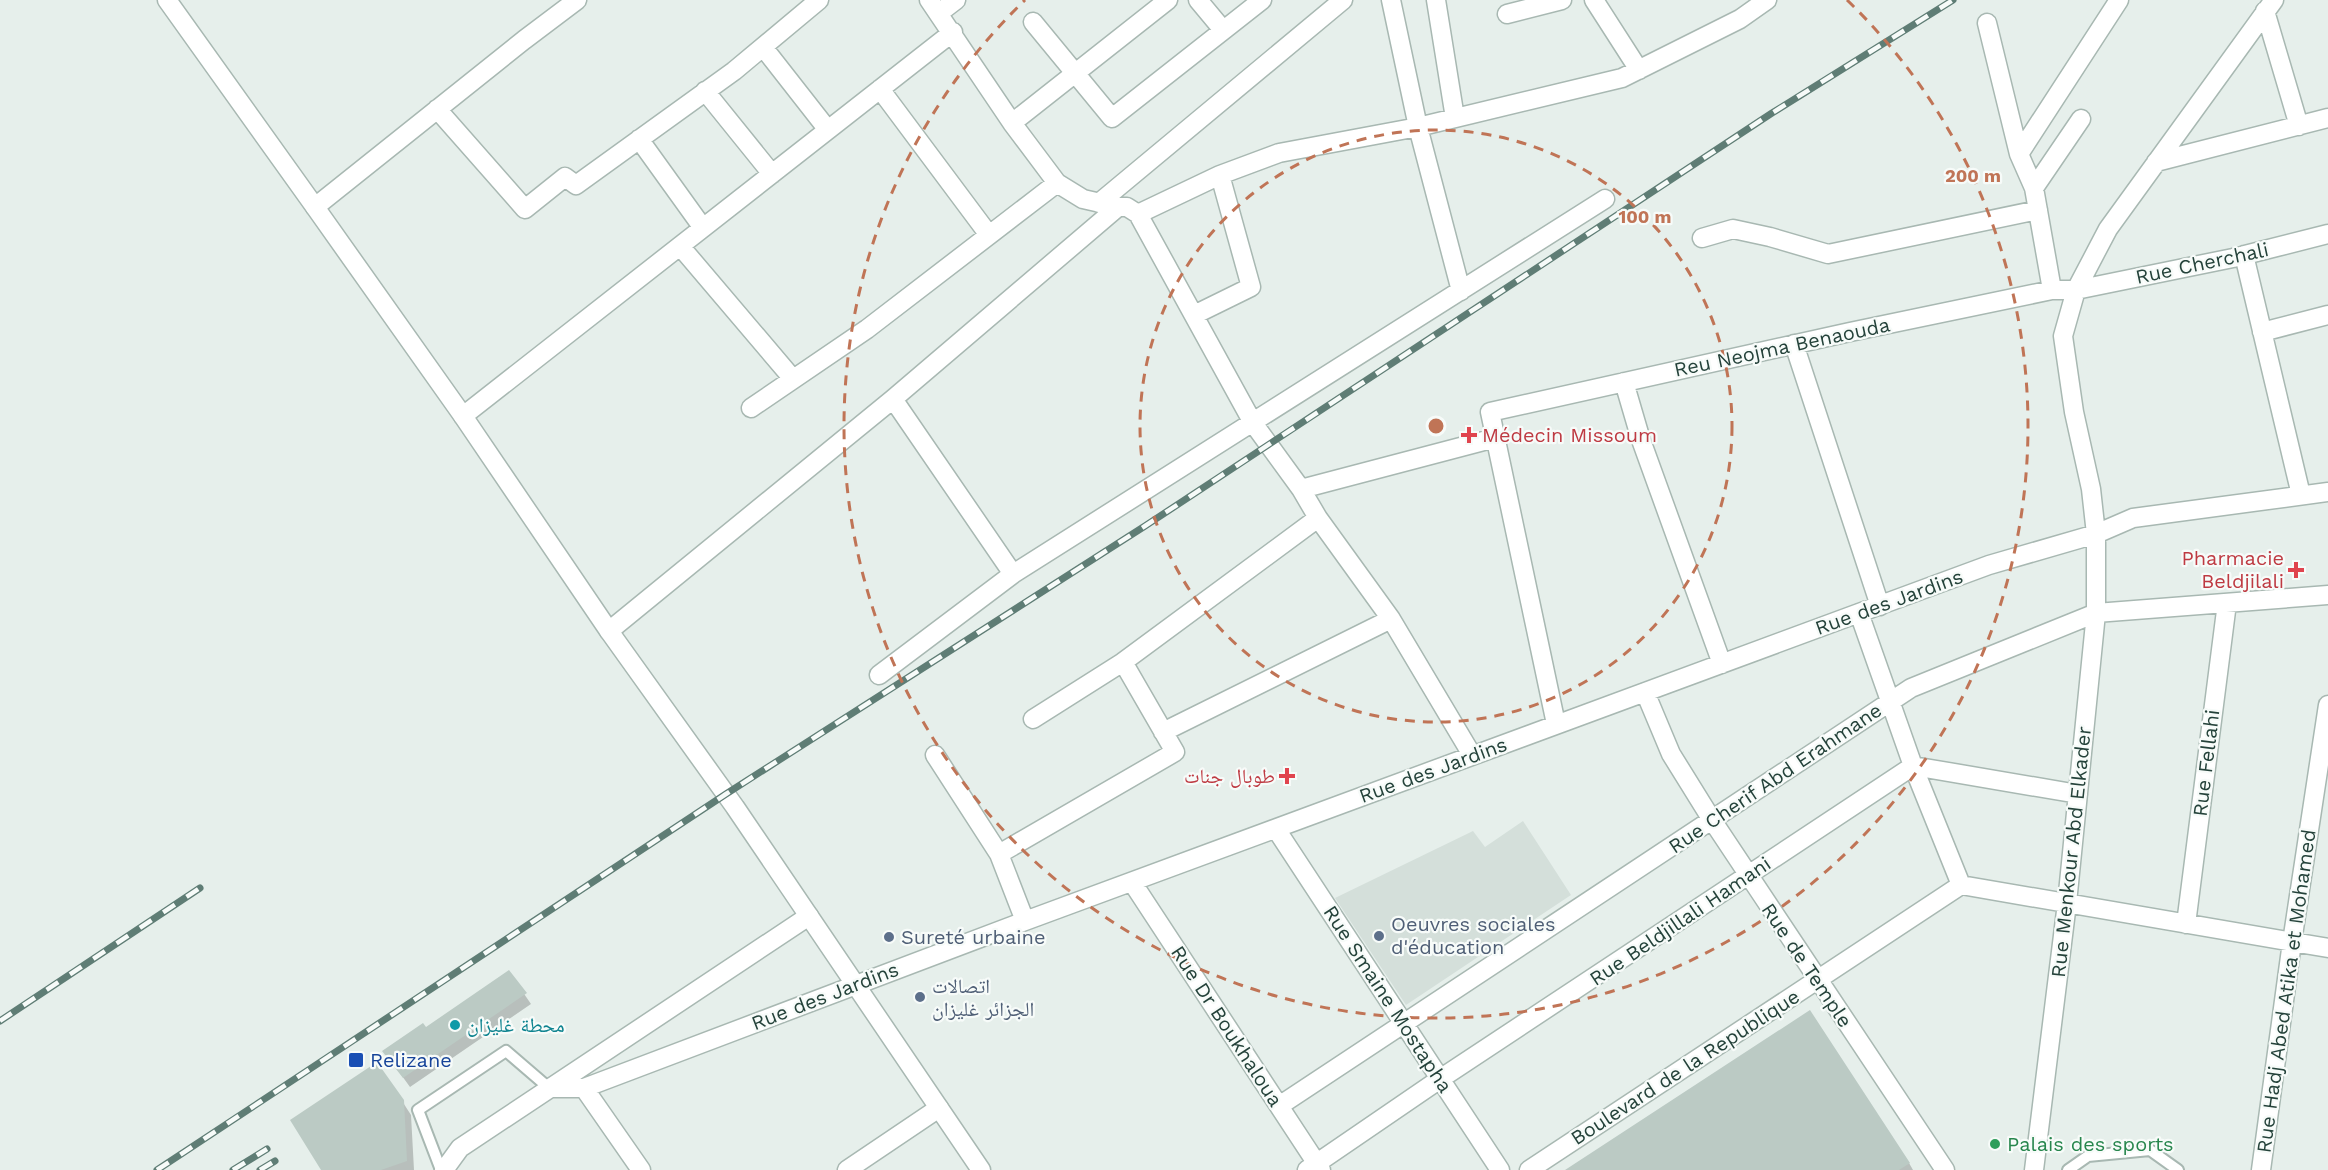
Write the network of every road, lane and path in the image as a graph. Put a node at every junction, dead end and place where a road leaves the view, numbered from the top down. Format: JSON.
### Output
{"nodes":[{"id":1,"x":166,"y":0,"type":"edge"},
{"id":2,"x":577,"y":0,"type":"edge"},
{"id":3,"x":819,"y":0,"type":"edge"},
{"id":4,"x":956,"y":0,"type":"edge"},
{"id":5,"x":1198,"y":0,"type":"edge"},
{"id":6,"x":1262,"y":0,"type":"edge"},
{"id":7,"x":1343,"y":0,"type":"edge"},
{"id":8,"x":1391,"y":0,"type":"edge"},
{"id":9,"x":1436,"y":0,"type":"edge"},
{"id":10,"x":1562,"y":0,"type":"edge"},
{"id":11,"x":1594,"y":0,"type":"edge"},
{"id":12,"x":1767,"y":0,"type":"edge"},
{"id":13,"x":2119,"y":0,"type":"edge"},
{"id":14,"x":1161,"y":2,"type":"edge"},
{"id":15,"x":2270,"y":6,"type":"edge"},
{"id":16,"x":934,"y":7,"type":"edge"},
{"id":17,"x":1507,"y":14,"type":"dead end"},
{"id":18,"x":1033,"y":21,"type":"dead end"},
{"id":19,"x":1988,"y":23,"type":"dead end"},
{"id":20,"x":1223,"y":30,"type":"junction"},
{"id":21,"x":953,"y":32,"type":"junction"},
{"id":22,"x":763,"y":47,"type":"junction"},
{"id":23,"x":1639,"y":70,"type":"junction"},
{"id":24,"x":1075,"y":74,"type":"junction"},
{"id":25,"x":880,"y":89,"type":"junction"},
{"id":26,"x":705,"y":92,"type":"junction"},
{"id":27,"x":437,"y":109,"type":"junction"},
{"id":28,"x":1455,"y":118,"type":"junction"},
{"id":29,"x":2328,"y":118,"type":"edge"},
{"id":30,"x":2082,"y":119,"type":"dead end"},
{"id":31,"x":1012,"y":123,"type":"junction"},
{"id":32,"x":2299,"y":126,"type":"junction"},
{"id":33,"x":1418,"y":127,"type":"junction"},
{"id":34,"x":828,"y":130,"type":"junction"},
{"id":35,"x":639,"y":139,"type":"junction"},
{"id":36,"x":2019,"y":154,"type":"junction"},
{"id":37,"x":2156,"y":162,"type":"junction"},
{"id":38,"x":772,"y":174,"type":"junction"},
{"id":39,"x":1220,"y":175,"type":"junction"},
{"id":40,"x":1057,"y":183,"type":"junction"},
{"id":41,"x":2034,"y":188,"type":"junction"},
{"id":42,"x":1605,"y":198,"type":"dead end"},
{"id":43,"x":1099,"y":203,"type":"junction"},
{"id":44,"x":315,"y":207,"type":"junction"},
{"id":45,"x":1118,"y":207,"type":"junction"},
{"id":46,"x":2038,"y":210,"type":"junction"},
{"id":47,"x":1138,"y":214,"type":"junction"},
{"id":48,"x":703,"y":228,"type":"junction"},
{"id":49,"x":2328,"y":234,"type":"edge"},
{"id":50,"x":988,"y":235,"type":"junction"},
{"id":51,"x":1702,"y":238,"type":"dead end"},
{"id":52,"x":680,"y":246,"type":"junction"},
{"id":53,"x":2244,"y":255,"type":"junction"},
{"id":54,"x":2052,"y":290,"type":"junction"},
{"id":55,"x":2076,"y":290,"type":"junction"},
{"id":56,"x":1461,"y":291,"type":"junction"},
{"id":57,"x":1194,"y":315,"type":"junction"},
{"id":58,"x":2328,"y":315,"type":"edge"},
{"id":59,"x":2262,"y":332,"type":"junction"},
{"id":60,"x":1794,"y":344,"type":"junction"},
{"id":61,"x":794,"y":379,"type":"junction"},
{"id":62,"x":1624,"y":382,"type":"junction"},
{"id":63,"x":892,"y":399,"type":"junction"},
{"id":64,"x":751,"y":408,"type":"dead end"},
{"id":65,"x":463,"y":416,"type":"junction"},
{"id":66,"x":1253,"y":423,"type":"junction"},
{"id":67,"x":1495,"y":438,"type":"junction"},
{"id":68,"x":1301,"y":489,"type":"junction"},
{"id":69,"x":2328,"y":492,"type":"edge"},
{"id":70,"x":2301,"y":495,"type":"junction"},
{"id":71,"x":1318,"y":518,"type":"junction"},
{"id":72,"x":2096,"y":534,"type":"junction"},
{"id":73,"x":1013,"y":574,"type":"junction"},
{"id":74,"x":2328,"y":596,"type":"edge"},
{"id":75,"x":2227,"y":603,"type":"junction"},
{"id":76,"x":1880,"y":606,"type":"junction"},
{"id":77,"x":1859,"y":613,"type":"junction"},
{"id":78,"x":2096,"y":613,"type":"junction"},
{"id":79,"x":1391,"y":620,"type":"junction"},
{"id":80,"x":609,"y":631,"type":"junction"},
{"id":81,"x":1123,"y":662,"type":"junction"},
{"id":82,"x":1722,"y":664,"type":"junction"},
{"id":83,"x":879,"y":675,"type":"dead end"},
{"id":84,"x":1645,"y":692,"type":"junction"},
{"id":85,"x":1891,"y":701,"type":"junction"},
{"id":86,"x":2328,"y":705,"type":"edge"},
{"id":87,"x":1033,"y":719,"type":"dead end"},
{"id":88,"x":1556,"y":724,"type":"junction"},
{"id":89,"x":1163,"y":732,"type":"junction"},
{"id":90,"x":935,"y":754,"type":"dead end"},
{"id":91,"x":1472,"y":755,"type":"junction"},
{"id":92,"x":1913,"y":766,"type":"junction"},
{"id":93,"x":2078,"y":794,"type":"junction"},
{"id":94,"x":1712,"y":820,"type":"junction"},
{"id":95,"x":1275,"y":829,"type":"junction"},
{"id":96,"x":999,"y":854,"type":"junction"},
{"id":97,"x":1748,"y":876,"type":"junction"},
{"id":98,"x":1132,"y":882,"type":"junction"},
{"id":99,"x":1961,"y":885,"type":"junction"},
{"id":100,"x":2067,"y":903,"type":"junction"},
{"id":101,"x":809,"y":916,"type":"junction"},
{"id":102,"x":1025,"y":921,"type":"junction"},
{"id":103,"x":2186,"y":924,"type":"junction"},
{"id":104,"x":2292,"y":942,"type":"junction"},
{"id":105,"x":2328,"y":948,"type":"edge"},
{"id":106,"x":1817,"y":981,"type":"junction"},
{"id":107,"x":855,"y":985,"type":"junction"},
{"id":108,"x":1404,"y":1024,"type":"junction"},
{"id":109,"x":1440,"y":1079,"type":"junction"},
{"id":110,"x":549,"y":1088,"type":"junction"},
{"id":111,"x":584,"y":1088,"type":"junction"},
{"id":112,"x":1279,"y":1106,"type":"junction"},
{"id":113,"x":939,"y":1108,"type":"junction"},
{"id":114,"x":1315,"y":1168,"type":"edge"},
{"id":115,"x":442,"y":1170,"type":"edge"},
{"id":116,"x":641,"y":1170,"type":"edge"},
{"id":117,"x":847,"y":1170,"type":"edge"},
{"id":118,"x":981,"y":1170,"type":"edge"},
{"id":119,"x":1500,"y":1170,"type":"edge"},
{"id":120,"x":1529,"y":1170,"type":"edge"},
{"id":121,"x":1945,"y":1170,"type":"edge"},
{"id":122,"x":2034,"y":1170,"type":"edge"},
{"id":123,"x":2068,"y":1170,"type":"edge"},
{"id":124,"x":2178,"y":1170,"type":"edge"},
{"id":125,"x":2261,"y":1170,"type":"edge"}],
"edges":[{"from":1,"to":44,"type":"street"},
{"from":2,"to":27,"type":"street"},
{"from":3,"to":22,"type":"street"},
{"from":4,"to":16,"type":"street"},
{"from":5,"to":20,"type":"street"},
{"from":6,"to":20,"type":"street"},
{"from":7,"to":43,"type":"street"},
{"from":8,"to":33,"type":"street"},
{"from":9,"to":28,"type":"street"},
{"from":10,"to":17,"type":"street"},
{"from":11,"to":23,"type":"street"},
{"from":12,"to":23,"type":"street"},
{"from":13,"to":36,"type":"street"},
{"from":14,"to":24,"type":"street"},
{"from":15,"to":32,"type":"street"},
{"from":15,"to":37,"type":"street","name":"Rue Menkour Abd Elkader"},
{"from":16,"to":21,"type":"street"},
{"from":18,"to":24,"type":"street"},
{"from":19,"to":36,"type":"street"},
{"from":20,"to":24,"type":"street"},
{"from":21,"to":25,"type":"street"},
{"from":21,"to":31,"type":"street"},
{"from":22,"to":26,"type":"street"},
{"from":22,"to":34,"type":"street"},
{"from":23,"to":28,"type":"street"},
{"from":24,"to":31,"type":"street"},
{"from":25,"to":34,"type":"street"},
{"from":25,"to":50,"type":"street"},
{"from":26,"to":35,"type":"street"},
{"from":26,"to":38,"type":"street"},
{"from":27,"to":35,"type":"street"},
{"from":27,"to":44,"type":"street"},
{"from":28,"to":33,"type":"street"},
{"from":29,"to":32,"type":"street"},
{"from":30,"to":41,"type":"street"},
{"from":31,"to":40,"type":"street"},
{"from":32,"to":37,"type":"street"},
{"from":33,"to":39,"type":"street"},
{"from":33,"to":56,"type":"street"},
{"from":34,"to":38,"type":"street"},
{"from":35,"to":48,"type":"street"},
{"from":36,"to":41,"type":"street"},
{"from":37,"to":55,"type":"street","name":"Rue Menkour Abd Elkader"},
{"from":38,"to":48,"type":"street"},
{"from":39,"to":47,"type":"street"},
{"from":39,"to":57,"type":"street"},
{"from":40,"to":43,"type":"street"},
{"from":40,"to":50,"type":"street"},
{"from":41,"to":46,"type":"street"},
{"from":42,"to":56,"type":"street"},
{"from":43,"to":45,"type":"street"},
{"from":44,"to":65,"type":"street"},
{"from":45,"to":47,"type":"street"},
{"from":45,"to":63,"type":"street"},
{"from":46,"to":51,"type":"street"},
{"from":46,"to":54,"type":"street"},
{"from":47,"to":57,"type":"street"},
{"from":48,"to":52,"type":"street"},
{"from":49,"to":53,"type":"street","name":"Rue Cherchali"},
{"from":50,"to":61,"type":"street"},
{"from":52,"to":61,"type":"street"},
{"from":52,"to":65,"type":"street"},
{"from":53,"to":55,"type":"street","name":"Rue Cherchali"},
{"from":53,"to":59,"type":"street"},
{"from":54,"to":55,"type":"street","name":"Reu Neojma Benaouda"},
{"from":54,"to":60,"type":"street","name":"Reu Neojma Benaouda"},
{"from":55,"to":72,"type":"street","name":"Rue Menkour Abd Elkader"},
{"from":56,"to":66,"type":"street"},
{"from":57,"to":66,"type":"street"},
{"from":58,"to":59,"type":"street"},
{"from":59,"to":70,"type":"street"},
{"from":60,"to":62,"type":"street","name":"Reu Neojma Benaouda"},
{"from":60,"to":76,"type":"street"},
{"from":61,"to":64,"type":"street"},
{"from":62,"to":67,"type":"street","name":"Reu Neojma Benaouda"},
{"from":62,"to":82,"type":"street"},
{"from":63,"to":73,"type":"street"},
{"from":63,"to":80,"type":"street"},
{"from":65,"to":80,"type":"street"},
{"from":66,"to":68,"type":"street"},
{"from":66,"to":73,"type":"street"},
{"from":67,"to":68,"type":"street"},
{"from":67,"to":88,"type":"street"},
{"from":68,"to":71,"type":"street"},
{"from":69,"to":70,"type":"street","name":"Rue des Jardins"},
{"from":70,"to":72,"type":"street","name":"Rue des Jardins"},
{"from":71,"to":79,"type":"street"},
{"from":71,"to":81,"type":"street"},
{"from":72,"to":76,"type":"street","name":"Rue des Jardins"},
{"from":72,"to":78,"type":"street","name":"Rue Menkour Abd Elkader"},
{"from":73,"to":83,"type":"street"},
{"from":74,"to":75,"type":"street","name":"Rue Cherif Abd Erahmane"},
{"from":75,"to":78,"type":"street","name":"Rue Cherif Abd Erahmane"},
{"from":75,"to":103,"type":"street","name":"Rue Fellahi"},
{"from":76,"to":77,"type":"street","name":"Rue des Jardins"},
{"from":77,"to":82,"type":"street","name":"Rue des Jardins"},
{"from":77,"to":85,"type":"street"},
{"from":78,"to":85,"type":"street","name":"Rue Cherif Abd Erahmane"},
{"from":78,"to":93,"type":"street","name":"Rue Menkour Abd Elkader"},
{"from":79,"to":89,"type":"street"},
{"from":79,"to":91,"type":"street"},
{"from":80,"to":101,"type":"street"},
{"from":81,"to":87,"type":"street"},
{"from":81,"to":89,"type":"street"},
{"from":82,"to":84,"type":"street","name":"Rue des Jardins"},
{"from":84,"to":88,"type":"street","name":"Rue des Jardins"},
{"from":84,"to":94,"type":"street","name":"Rue de Temple"},
{"from":85,"to":92,"type":"street"},
{"from":85,"to":94,"type":"street","name":"Rue Cherif Abd Erahmane"},
{"from":86,"to":104,"type":"street","name":"Rue Hadj Abed Atika et Mohamed"},
{"from":88,"to":91,"type":"street","name":"Rue des Jardins"},
{"from":89,"to":96,"type":"street"},
{"from":90,"to":96,"type":"street"},
{"from":91,"to":95,"type":"street","name":"Rue des Jardins"},
{"from":92,"to":93,"type":"street"},
{"from":92,"to":97,"type":"street","name":"Rue Beldjillali Hamani"},
{"from":92,"to":99,"type":"street"},
{"from":93,"to":100,"type":"street","name":"Rue Menkour Abd Elkader"},
{"from":94,"to":97,"type":"street","name":"Rue de Temple"},
{"from":94,"to":108,"type":"street","name":"Rue Cherif Abd Erahmane"},
{"from":95,"to":98,"type":"street","name":"Rue des Jardins"},
{"from":95,"to":108,"type":"street","name":"Rue Smaine Mostapha"},
{"from":96,"to":102,"type":"street"},
{"from":97,"to":106,"type":"street","name":"Rue de Temple"},
{"from":97,"to":109,"type":"street","name":"Rue Beldjillali Hamani"},
{"from":98,"to":102,"type":"street","name":"Rue des Jardins"},
{"from":98,"to":112,"type":"street","name":"Rue Dr Boukhaloua"},
{"from":99,"to":100,"type":"street"},
{"from":99,"to":106,"type":"street","name":"Boulevard de la Republique"},
{"from":100,"to":103,"type":"street"},
{"from":100,"to":122,"type":"street","name":"Rue Menkour Abd Elkader"},
{"from":101,"to":107,"type":"street"},
{"from":101,"to":110,"type":"street"},
{"from":102,"to":107,"type":"street","name":"Rue des Jardins"},
{"from":103,"to":104,"type":"street"},
{"from":104,"to":105,"type":"street"},
{"from":104,"to":125,"type":"street","name":"Rue Hadj Abed Atika et Mohamed"},
{"from":106,"to":120,"type":"street","name":"Boulevard de la Republique"},
{"from":106,"to":121,"type":"street","name":"Rue de Temple"},
{"from":107,"to":111,"type":"street","name":"Rue des Jardins"},
{"from":107,"to":113,"type":"street"},
{"from":108,"to":109,"type":"street","name":"Rue Smaine Mostapha"},
{"from":108,"to":112,"type":"street","name":"Rue Cherif Abd Erahmane"},
{"from":109,"to":114,"type":"street","name":"Rue Beldjillali Hamani"},
{"from":109,"to":119,"type":"street","name":"Rue Smaine Mostapha"},
{"from":110,"to":111,"type":"street","name":"Rue des Jardins"},
{"from":110,"to":115,"type":"street"},
{"from":110,"to":115,"type":"lane"},
{"from":111,"to":116,"type":"street"},
{"from":112,"to":114,"type":"street","name":"Rue Dr Boukhaloua"},
{"from":113,"to":117,"type":"street"},
{"from":113,"to":118,"type":"street"},
{"from":123,"to":124,"type":"lane"}]}
